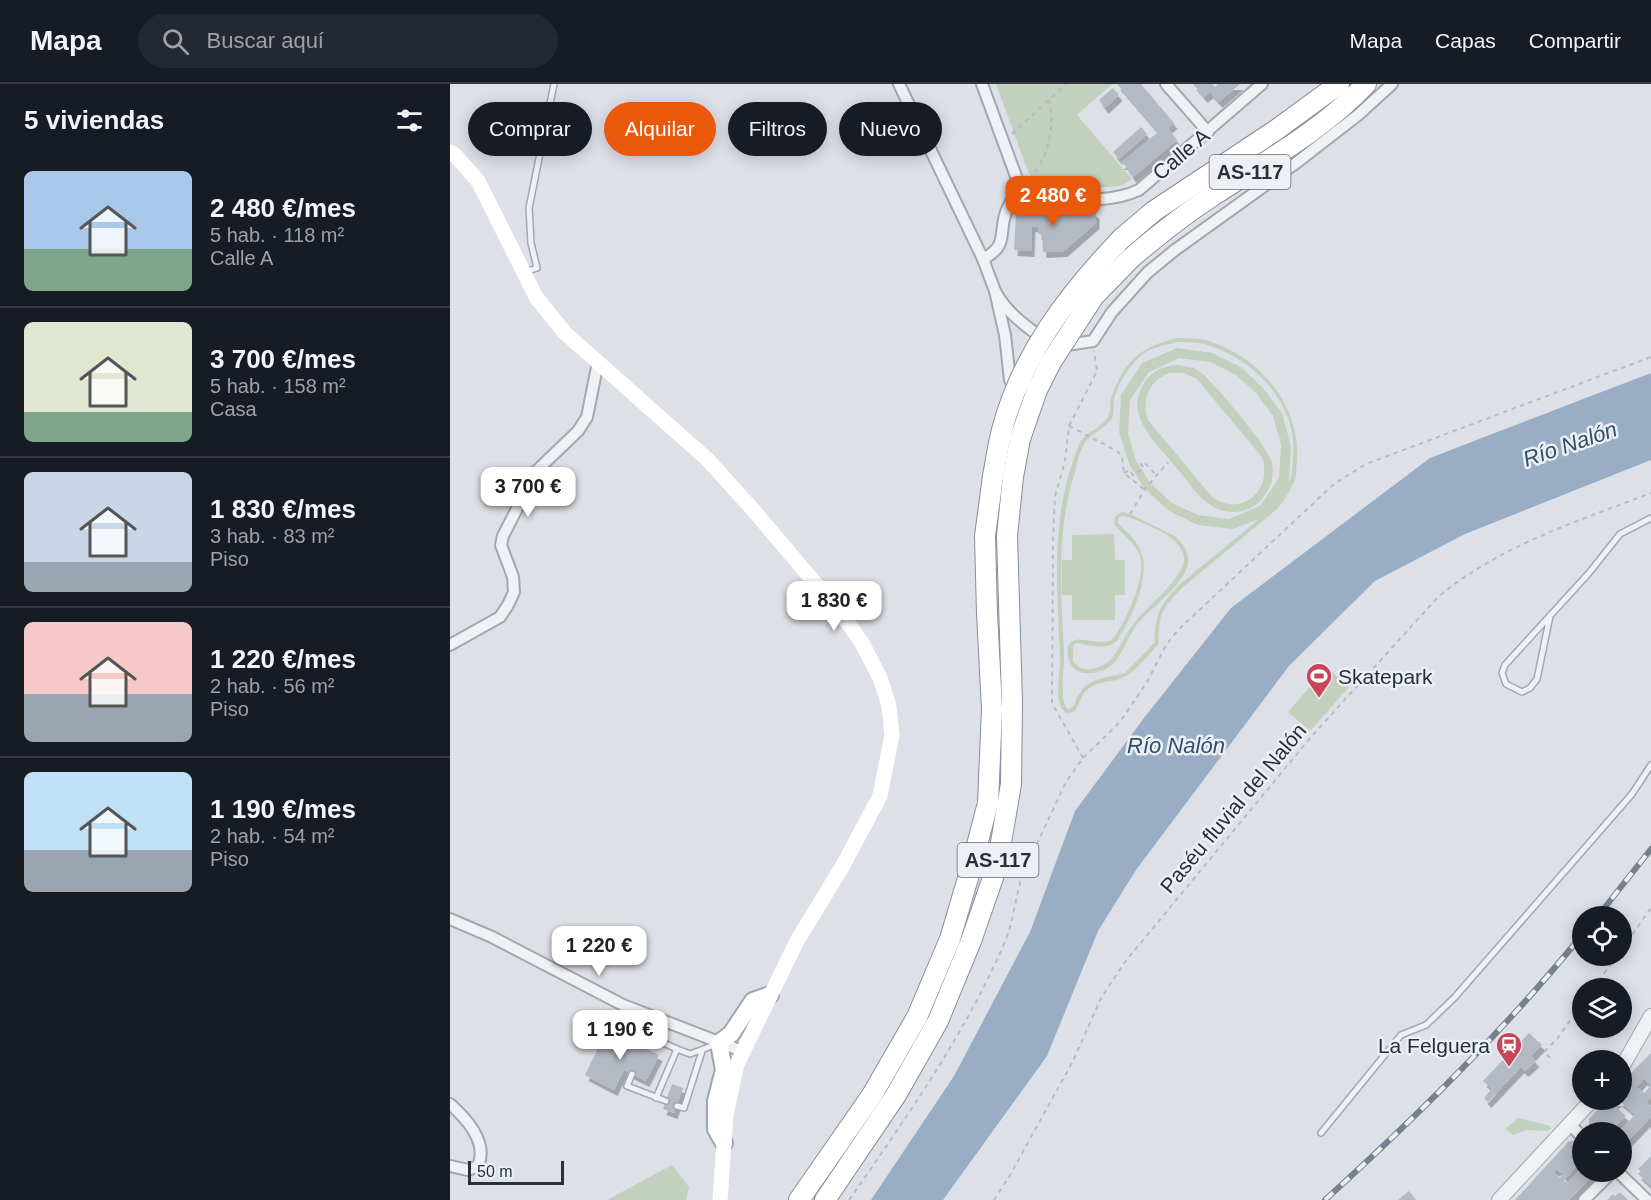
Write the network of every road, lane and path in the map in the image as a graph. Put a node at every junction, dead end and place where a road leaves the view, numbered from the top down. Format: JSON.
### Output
{"nodes":[{"id":1,"x":554,"y":84,"type":"edge"},
{"id":2,"x":899,"y":84,"type":"edge"},
{"id":3,"x":982,"y":84,"type":"edge"},
{"id":4,"x":1066,"y":84,"type":"edge"},
{"id":5,"x":1166,"y":84,"type":"edge"},
{"id":6,"x":1262,"y":84,"type":"edge"},
{"id":7,"x":1339,"y":84,"type":"edge"},
{"id":8,"x":1366,"y":84,"type":"edge"},
{"id":9,"x":1392,"y":84,"type":"edge"},
{"id":10,"x":1049,"y":100,"type":"junction"},
{"id":11,"x":1208,"y":132,"type":"junction"},
{"id":12,"x":1001,"y":139,"type":"junction"},
{"id":13,"x":450,"y":152,"type":"edge"},
{"id":14,"x":1021,"y":187,"type":"junction"},
{"id":15,"x":983,"y":259,"type":"junction"},
{"id":16,"x":524,"y":272,"type":"junction"},
{"id":17,"x":995,"y":291,"type":"junction"},
{"id":18,"x":1093,"y":341,"type":"junction"},
{"id":19,"x":1651,"y":357,"type":"edge"},
{"id":20,"x":598,"y":362,"type":"junction"},
{"id":21,"x":1010,"y":380,"type":"dead end"},
{"id":22,"x":1069,"y":426,"type":"junction"},
{"id":23,"x":1168,"y":462,"type":"dead end"},
{"id":24,"x":1124,"y":473,"type":"junction"},
{"id":25,"x":1157,"y":476,"type":"junction"},
{"id":26,"x":1145,"y":490,"type":"junction"},
{"id":27,"x":1651,"y":493,"type":"edge"},
{"id":28,"x":1130,"y":514,"type":"dead end"},
{"id":29,"x":1651,"y":518,"type":"edge"},
{"id":30,"x":1550,"y":616,"type":"junction"},
{"id":31,"x":450,"y":645,"type":"edge"},
{"id":32,"x":1083,"y":758,"type":"junction"},
{"id":33,"x":1651,"y":765,"type":"edge"},
{"id":34,"x":1651,"y":908,"type":"edge"},
{"id":35,"x":450,"y":919,"type":"edge"},
{"id":36,"x":1632,"y":934,"type":"edge"},
{"id":37,"x":770,"y":995,"type":"junction"},
{"id":38,"x":1651,"y":1016,"type":"edge"},
{"id":39,"x":1572,"y":1018,"type":"edge"},
{"id":40,"x":719,"y":1043,"type":"junction"},
{"id":41,"x":643,"y":1047,"type":"dead end"},
{"id":42,"x":677,"y":1049,"type":"junction"},
{"id":43,"x":1632,"y":1050,"type":"edge"},
{"id":44,"x":702,"y":1051,"type":"junction"},
{"id":45,"x":742,"y":1052,"type":"junction"},
{"id":46,"x":1550,"y":1058,"type":"dead end"},
{"id":47,"x":632,"y":1074,"type":"dead end"},
{"id":48,"x":656,"y":1098,"type":"junction"},
{"id":49,"x":666,"y":1101,"type":"dead end"},
{"id":50,"x":450,"y":1104,"type":"edge"},
{"id":51,"x":677,"y":1106,"type":"dead end"},
{"id":52,"x":1583,"y":1110,"type":"edge"},
{"id":53,"x":1570,"y":1124,"type":"joint"},
{"id":54,"x":1321,"y":1132,"type":"dead end"},
{"id":55,"x":724,"y":1143,"type":"junction"},
{"id":56,"x":450,"y":1166,"type":"edge"},
{"id":57,"x":1602,"y":1182,"type":"edge"},
{"id":58,"x":1628,"y":1182,"type":"edge"},
{"id":59,"x":720,"y":1200,"type":"edge"},
{"id":60,"x":799,"y":1200,"type":"edge"},
{"id":61,"x":825,"y":1200,"type":"edge"},
{"id":62,"x":849,"y":1200,"type":"edge"},
{"id":63,"x":994,"y":1200,"type":"edge"},
{"id":64,"x":1499,"y":1200,"type":"edge"},
{"id":65,"x":1584,"y":1200,"type":"edge"},
{"id":66,"x":1647,"y":1200,"type":"edge"}],
"edges":[{"from":1,"to":16,"type":"lane"},
{"from":2,"to":15,"type":"street"},
{"from":3,"to":12,"type":"street"},
{"from":4,"to":10,"type":"path"},
{"from":5,"to":11,"type":"street"},
{"from":6,"to":11,"type":"street","name":"Calle A"},
{"from":7,"to":60,"type":"highway","number":"AS-117","bridge":true},
{"from":8,"to":61,"type":"highway","number":"AS-117","bridge":true},
{"from":9,"to":18,"type":"street"},
{"from":10,"to":12,"type":"path"},
{"from":10,"to":14,"type":"path"},
{"from":11,"to":14,"type":"street","name":"Calle A"},
{"from":12,"to":14,"type":"street"},
{"from":13,"to":16,"type":"main road"},
{"from":14,"to":15,"type":"street"},
{"from":15,"to":17,"type":"street"},
{"from":16,"to":20,"type":"main road"},
{"from":17,"to":18,"type":"street"},
{"from":17,"to":21,"type":"street"},
{"from":18,"to":22,"type":"path"},
{"from":19,"to":32,"type":"path"},
{"from":20,"to":31,"type":"street"},
{"from":20,"to":37,"type":"main road"},
{"from":22,"to":24,"type":"path"},
{"from":22,"to":32,"type":"path"},
{"from":23,"to":25,"type":"path"},
{"from":24,"to":25,"type":"path"},
{"from":24,"to":26,"type":"path"},
{"from":25,"to":26,"type":"path"},
{"from":26,"to":28,"type":"path"},
{"from":27,"to":63,"type":"path","name":"Paséu fluvial del Nalón"},
{"from":29,"to":30,"type":"lane"},
{"from":30,"to":30,"type":"lane"},
{"from":32,"to":62,"type":"path"},
{"from":33,"to":54,"type":"lane"},
{"from":34,"to":36,"type":"path"},
{"from":35,"to":40,"type":"street"},
{"from":37,"to":40,"type":"main road"},
{"from":37,"to":45,"type":"main road"},
{"from":38,"to":43,"type":"street"},
{"from":39,"to":46,"type":"path"},
{"from":40,"to":44,"type":"lane"},
{"from":40,"to":45,"type":"street"},
{"from":40,"to":55,"type":"main road"},
{"from":41,"to":42,"type":"lane"},
{"from":42,"to":44,"type":"lane"},
{"from":42,"to":48,"type":"lane"},
{"from":44,"to":51,"type":"lane"},
{"from":45,"to":55,"type":"main road"},
{"from":47,"to":48,"type":"lane"},
{"from":48,"to":49,"type":"lane"},
{"from":50,"to":56,"type":"street"},
{"from":52,"to":53,"type":"street"},
{"from":53,"to":64,"type":"street"},
{"from":55,"to":59,"type":"main road"},
{"from":57,"to":65,"type":"street"},
{"from":58,"to":66,"type":"street"}]}
